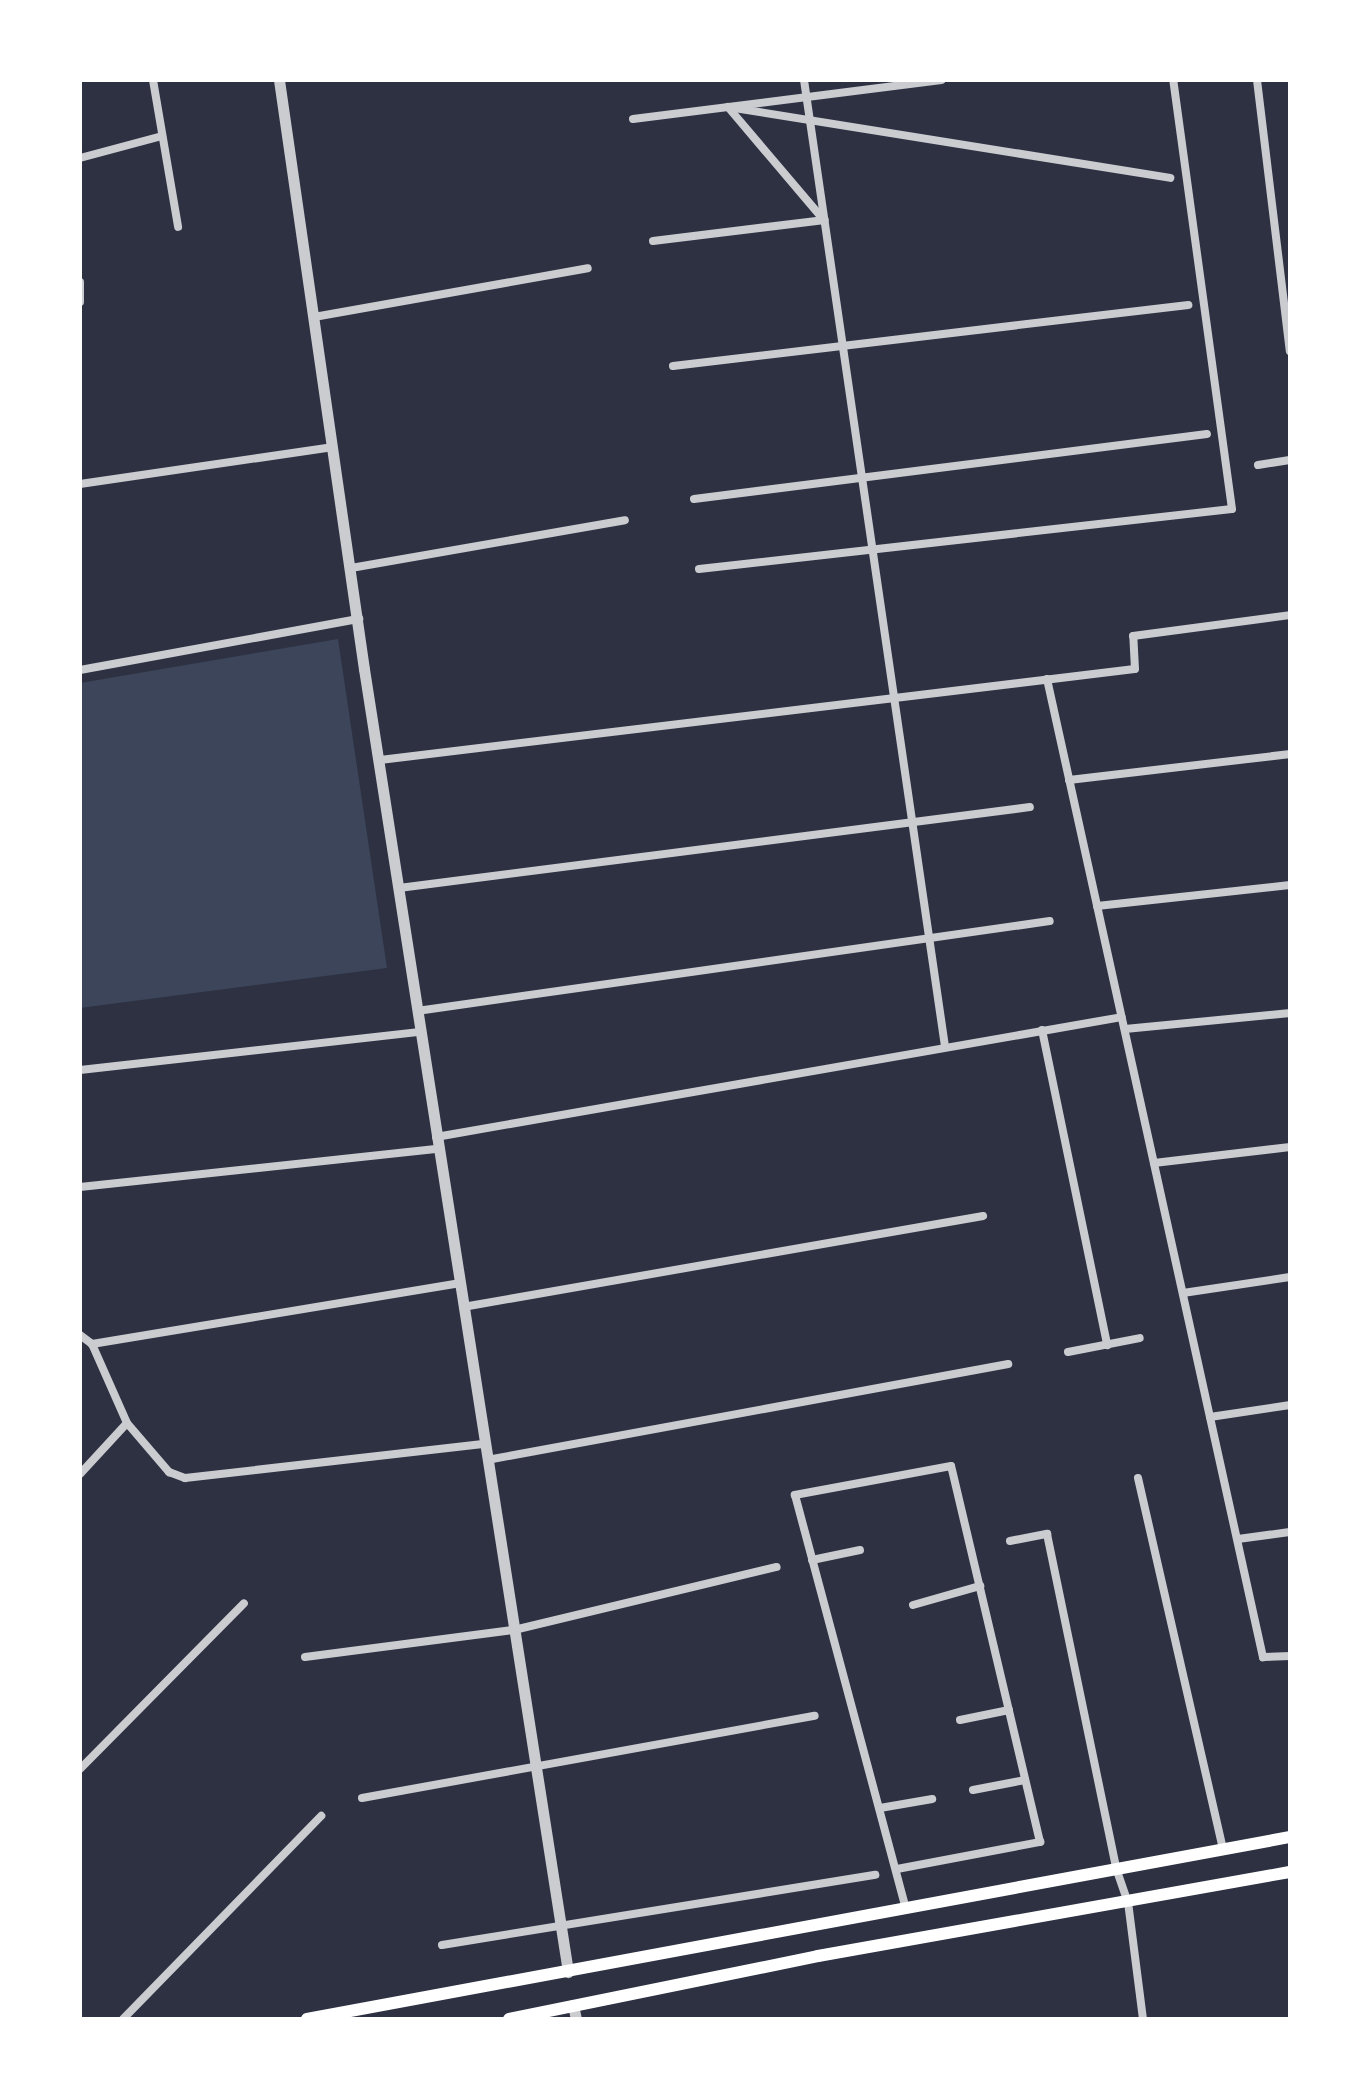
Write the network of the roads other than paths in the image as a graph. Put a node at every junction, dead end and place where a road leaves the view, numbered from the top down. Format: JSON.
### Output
{"nodes":[{"id":1,"x":153,"y":80,"type":"edge"},
{"id":2,"x":279,"y":80,"type":"edge"},
{"id":3,"x":804,"y":80,"type":"edge"},
{"id":4,"x":942,"y":80,"type":"edge"},
{"id":5,"x":1173,"y":80,"type":"edge"},
{"id":6,"x":1257,"y":80,"type":"edge"},
{"id":7,"x":807,"y":97,"type":"junction"},
{"id":8,"x":728,"y":107,"type":"junction"},
{"id":9,"x":633,"y":119,"type":"dead end"},
{"id":10,"x":162,"y":136,"type":"junction"},
{"id":11,"x":80,"y":158,"type":"edge"},
{"id":12,"x":1170,"y":178,"type":"dead end"},
{"id":13,"x":825,"y":220,"type":"junction"},
{"id":14,"x":178,"y":227,"type":"dead end"},
{"id":15,"x":653,"y":241,"type":"dead end"},
{"id":16,"x":588,"y":268,"type":"dead end"},
{"id":17,"x":80,"y":282,"type":"edge"},
{"id":18,"x":80,"y":302,"type":"edge"},
{"id":19,"x":1188,"y":305,"type":"dead end"},
{"id":20,"x":314,"y":317,"type":"junction"},
{"id":21,"x":843,"y":346,"type":"junction"},
{"id":22,"x":1290,"y":351,"type":"edge"},
{"id":23,"x":673,"y":366,"type":"dead end"},
{"id":24,"x":1207,"y":434,"type":"dead end"},
{"id":25,"x":333,"y":447,"type":"junction"},
{"id":26,"x":1290,"y":460,"type":"edge"},
{"id":27,"x":1258,"y":465,"type":"dead end"},
{"id":28,"x":862,"y":478,"type":"junction"},
{"id":29,"x":80,"y":484,"type":"edge"},
{"id":30,"x":694,"y":499,"type":"dead end"},
{"id":31,"x":625,"y":520,"type":"dead end"},
{"id":32,"x":872,"y":547,"type":"junction"},
{"id":33,"x":351,"y":568,"type":"junction"},
{"id":34,"x":699,"y":569,"type":"dead end"},
{"id":35,"x":1290,"y":615,"type":"edge"},
{"id":36,"x":359,"y":619,"type":"junction"},
{"id":37,"x":80,"y":670,"type":"edge"},
{"id":38,"x":1047,"y":679,"type":"junction"},
{"id":39,"x":894,"y":697,"type":"junction"},
{"id":40,"x":1290,"y":754,"type":"edge"},
{"id":41,"x":380,"y":760,"type":"junction"},
{"id":42,"x":1069,"y":780,"type":"junction"},
{"id":43,"x":1030,"y":807,"type":"dead end"},
{"id":44,"x":912,"y":821,"type":"junction"},
{"id":45,"x":1290,"y":885,"type":"edge"},
{"id":46,"x":399,"y":888,"type":"junction"},
{"id":47,"x":1097,"y":906,"type":"junction"},
{"id":48,"x":1050,"y":921,"type":"dead end"},
{"id":49,"x":929,"y":937,"type":"junction"},
{"id":50,"x":417,"y":1011,"type":"junction"},
{"id":51,"x":1290,"y":1013,"type":"edge"},
{"id":52,"x":1122,"y":1017,"type":"junction"},
{"id":53,"x":1125,"y":1029,"type":"junction"},
{"id":54,"x":1042,"y":1030,"type":"junction"},
{"id":55,"x":420,"y":1032,"type":"junction"},
{"id":56,"x":945,"y":1047,"type":"junction"},
{"id":57,"x":80,"y":1070,"type":"edge"},
{"id":58,"x":437,"y":1143,"type":"junction"},
{"id":59,"x":1290,"y":1147,"type":"edge"},
{"id":60,"x":1154,"y":1163,"type":"junction"},
{"id":61,"x":80,"y":1187,"type":"edge"},
{"id":62,"x":983,"y":1216,"type":"dead end"},
{"id":63,"x":1290,"y":1277,"type":"edge"},
{"id":64,"x":459,"y":1283,"type":"junction"},
{"id":65,"x":1183,"y":1293,"type":"junction"},
{"id":66,"x":463,"y":1307,"type":"junction"},
{"id":67,"x":80,"y":1335,"type":"edge"},
{"id":68,"x":1140,"y":1338,"type":"dead end"},
{"id":69,"x":92,"y":1344,"type":"junction"},
{"id":70,"x":1107,"y":1345,"type":"junction"},
{"id":71,"x":1068,"y":1352,"type":"dead end"},
{"id":72,"x":1008,"y":1364,"type":"dead end"},
{"id":73,"x":1290,"y":1405,"type":"edge"},
{"id":74,"x":1210,"y":1417,"type":"junction"},
{"id":75,"x":127,"y":1423,"type":"junction"},
{"id":76,"x":485,"y":1444,"type":"junction"},
{"id":77,"x":487,"y":1460,"type":"junction"},
{"id":78,"x":80,"y":1474,"type":"edge"},
{"id":79,"x":1138,"y":1478,"type":"dead end"},
{"id":80,"x":1290,"y":1532,"type":"edge"},
{"id":81,"x":1238,"y":1539,"type":"junction"},
{"id":82,"x":1010,"y":1541,"type":"dead end"},
{"id":83,"x":860,"y":1550,"type":"dead end"},
{"id":84,"x":812,"y":1560,"type":"junction"},
{"id":85,"x":777,"y":1567,"type":"dead end"},
{"id":86,"x":980,"y":1586,"type":"junction"},
{"id":87,"x":244,"y":1603,"type":"dead end"},
{"id":88,"x":913,"y":1605,"type":"dead end"},
{"id":89,"x":514,"y":1630,"type":"junction"},
{"id":90,"x":1290,"y":1656,"type":"edge"},
{"id":91,"x":305,"y":1657,"type":"dead end"},
{"id":92,"x":1009,"y":1710,"type":"junction"},
{"id":93,"x":815,"y":1716,"type":"dead end"},
{"id":94,"x":960,"y":1720,"type":"dead end"},
{"id":95,"x":80,"y":1769,"type":"edge"},
{"id":96,"x":536,"y":1770,"type":"junction"},
{"id":97,"x":1025,"y":1780,"type":"junction"},
{"id":98,"x":973,"y":1790,"type":"dead end"},
{"id":99,"x":362,"y":1798,"type":"dead end"},
{"id":100,"x":932,"y":1799,"type":"dead end"},
{"id":101,"x":880,"y":1808,"type":"junction"},
{"id":102,"x":321,"y":1816,"type":"dead end"},
{"id":103,"x":1290,"y":1837,"type":"edge"},
{"id":104,"x":1223,"y":1850,"type":"junction"},
{"id":105,"x":1116,"y":1868,"type":"junction"},
{"id":106,"x":897,"y":1869,"type":"junction"},
{"id":107,"x":1290,"y":1872,"type":"edge"},
{"id":108,"x":875,"y":1875,"type":"dead end"},
{"id":109,"x":1128,"y":1902,"type":"junction"},
{"id":110,"x":905,"y":1905,"type":"junction"},
{"id":111,"x":561,"y":1925,"type":"junction"},
{"id":112,"x":442,"y":1945,"type":"dead end"},
{"id":113,"x":568,"y":1972,"type":"junction"},
{"id":114,"x":573,"y":2005,"type":"junction"},
{"id":115,"x":123,"y":2019,"type":"edge"},
{"id":116,"x":307,"y":2019,"type":"edge"},
{"id":117,"x":509,"y":2019,"type":"edge"},
{"id":118,"x":576,"y":2019,"type":"edge"},
{"id":119,"x":1143,"y":2019,"type":"edge"}],
"edges":[{"from":1,"to":10,"type":"street"},
{"from":2,"to":20,"type":"street"},
{"from":3,"to":7,"type":"street"},
{"from":4,"to":7,"type":"street"},
{"from":5,"to":32,"type":"street"},
{"from":6,"to":22,"type":"street"},
{"from":7,"to":8,"type":"street"},
{"from":7,"to":13,"type":"street"},
{"from":8,"to":9,"type":"street"},
{"from":8,"to":12,"type":"street"},
{"from":8,"to":13,"type":"street"},
{"from":10,"to":11,"type":"street"},
{"from":10,"to":14,"type":"street"},
{"from":13,"to":15,"type":"street"},
{"from":13,"to":21,"type":"street"},
{"from":16,"to":20,"type":"street"},
{"from":17,"to":18,"type":"street"},
{"from":19,"to":21,"type":"street"},
{"from":20,"to":25,"type":"street"},
{"from":21,"to":23,"type":"street"},
{"from":21,"to":28,"type":"street"},
{"from":24,"to":28,"type":"street"},
{"from":25,"to":29,"type":"street"},
{"from":25,"to":33,"type":"street"},
{"from":26,"to":27,"type":"street"},
{"from":28,"to":30,"type":"street"},
{"from":28,"to":32,"type":"street"},
{"from":31,"to":33,"type":"street"},
{"from":32,"to":34,"type":"street"},
{"from":32,"to":39,"type":"street"},
{"from":33,"to":36,"type":"street"},
{"from":35,"to":38,"type":"street"},
{"from":36,"to":37,"type":"street"},
{"from":36,"to":41,"type":"street"},
{"from":38,"to":39,"type":"street"},
{"from":38,"to":42,"type":"street"},
{"from":39,"to":41,"type":"street"},
{"from":39,"to":44,"type":"street"},
{"from":40,"to":42,"type":"street"},
{"from":41,"to":46,"type":"street"},
{"from":42,"to":47,"type":"street"},
{"from":43,"to":44,"type":"street"},
{"from":44,"to":46,"type":"street"},
{"from":44,"to":49,"type":"street"},
{"from":45,"to":47,"type":"street"},
{"from":46,"to":50,"type":"street"},
{"from":47,"to":52,"type":"street"},
{"from":48,"to":49,"type":"street"},
{"from":49,"to":50,"type":"street"},
{"from":49,"to":56,"type":"street"},
{"from":50,"to":55,"type":"street"},
{"from":51,"to":53,"type":"street"},
{"from":52,"to":53,"type":"street"},
{"from":52,"to":54,"type":"street"},
{"from":53,"to":60,"type":"street"},
{"from":54,"to":56,"type":"street"},
{"from":54,"to":70,"type":"street"},
{"from":55,"to":57,"type":"street"},
{"from":55,"to":58,"type":"street"},
{"from":56,"to":58,"type":"street"},
{"from":58,"to":61,"type":"street"},
{"from":58,"to":64,"type":"street"},
{"from":59,"to":60,"type":"street"},
{"from":60,"to":65,"type":"street"},
{"from":62,"to":66,"type":"street"},
{"from":63,"to":65,"type":"street"},
{"from":64,"to":66,"type":"street"},
{"from":64,"to":69,"type":"street"},
{"from":65,"to":74,"type":"street"},
{"from":66,"to":76,"type":"street"},
{"from":67,"to":69,"type":"street"},
{"from":68,"to":70,"type":"street"},
{"from":69,"to":75,"type":"street"},
{"from":70,"to":71,"type":"street"},
{"from":72,"to":77,"type":"street"},
{"from":73,"to":74,"type":"street"},
{"from":74,"to":81,"type":"street"},
{"from":75,"to":76,"type":"street"},
{"from":75,"to":78,"type":"street"},
{"from":76,"to":77,"type":"street"},
{"from":77,"to":89,"type":"street"},
{"from":79,"to":104,"type":"street"},
{"from":80,"to":81,"type":"street"},
{"from":81,"to":90,"type":"street"},
{"from":82,"to":105,"type":"street"},
{"from":83,"to":84,"type":"street"},
{"from":84,"to":86,"type":"street"},
{"from":84,"to":101,"type":"street"},
{"from":85,"to":89,"type":"street"},
{"from":86,"to":88,"type":"street"},
{"from":86,"to":92,"type":"street"},
{"from":87,"to":95,"type":"street"},
{"from":89,"to":91,"type":"street"},
{"from":89,"to":96,"type":"street"},
{"from":92,"to":94,"type":"street"},
{"from":92,"to":97,"type":"street"},
{"from":93,"to":96,"type":"street"},
{"from":96,"to":99,"type":"street"},
{"from":96,"to":111,"type":"street"},
{"from":97,"to":98,"type":"street"},
{"from":97,"to":106,"type":"street"},
{"from":100,"to":101,"type":"street"},
{"from":101,"to":106,"type":"street"},
{"from":102,"to":115,"type":"street"},
{"from":103,"to":104,"type":"main road"},
{"from":104,"to":105,"type":"main road"},
{"from":105,"to":109,"type":"street"},
{"from":105,"to":110,"type":"main road"},
{"from":106,"to":110,"type":"street"},
{"from":107,"to":109,"type":"main road"},
{"from":108,"to":111,"type":"street"},
{"from":109,"to":114,"type":"main road"},
{"from":109,"to":119,"type":"street"},
{"from":110,"to":113,"type":"main road"},
{"from":111,"to":112,"type":"street"},
{"from":111,"to":113,"type":"street"},
{"from":113,"to":116,"type":"main road"},
{"from":114,"to":117,"type":"main road"},
{"from":114,"to":118,"type":"street"}]}
